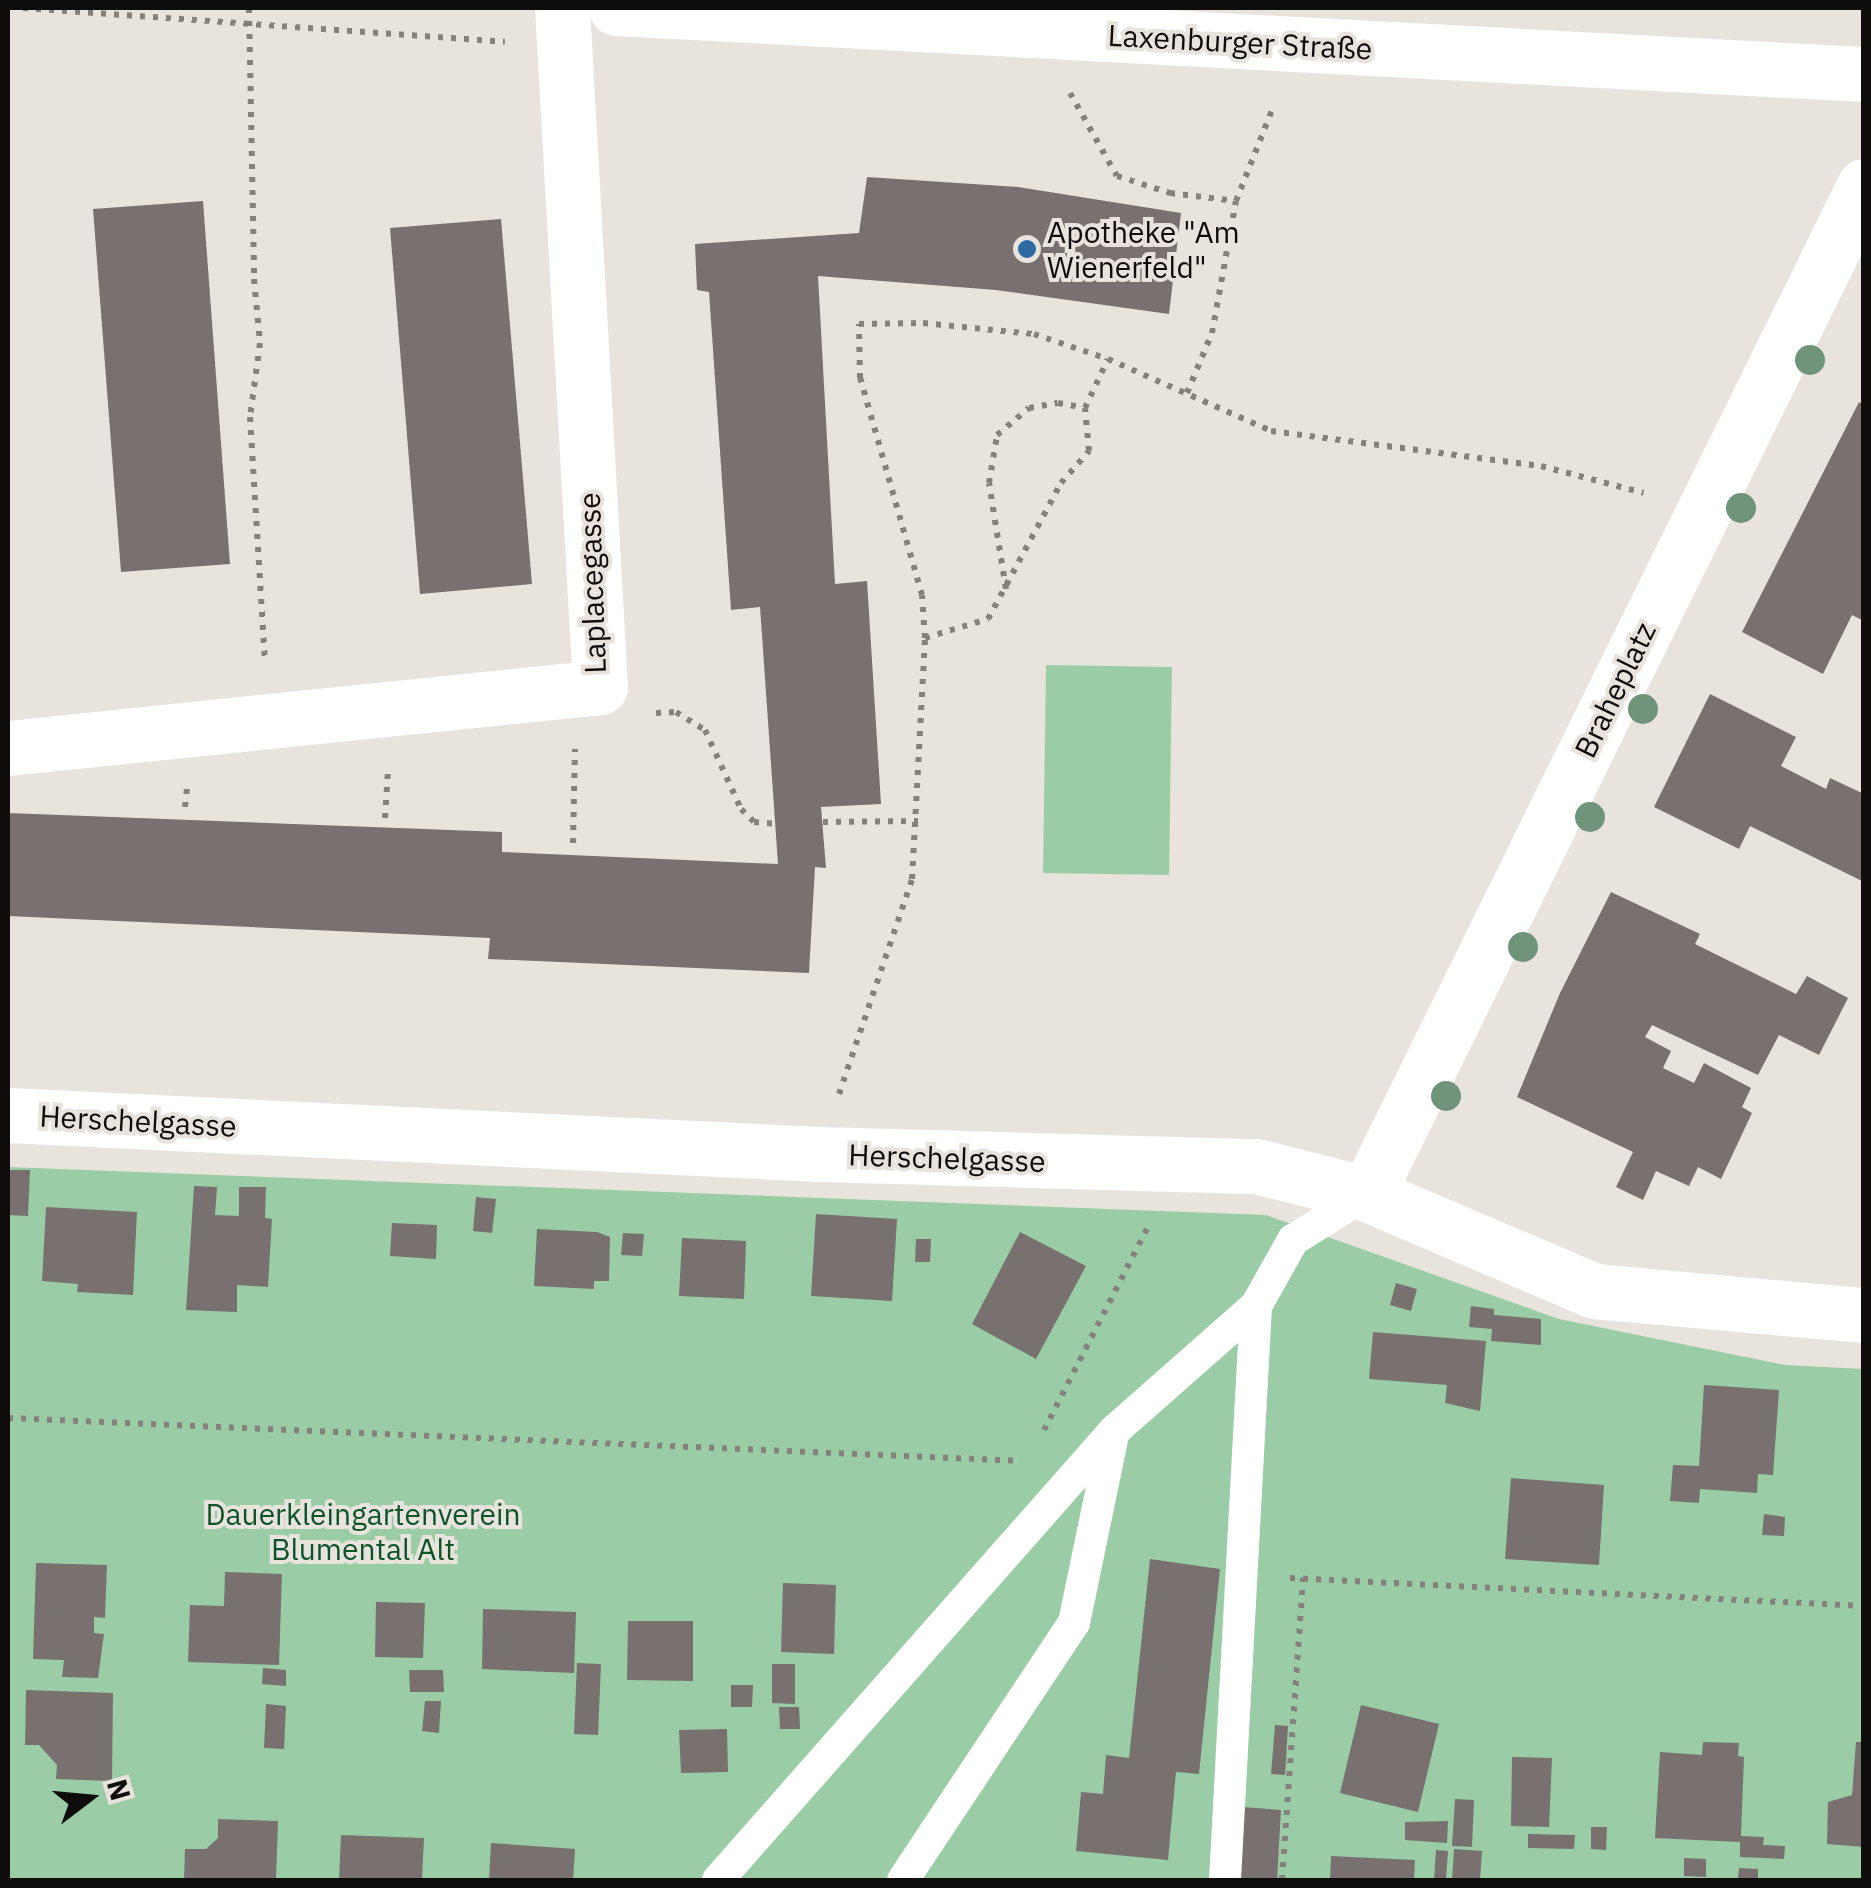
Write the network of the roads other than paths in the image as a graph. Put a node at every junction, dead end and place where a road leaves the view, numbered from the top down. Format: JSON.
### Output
{"nodes":[{"id":1,"x":562,"y":8,"type":"edge"},
{"id":2,"x":616,"y":8,"type":"edge"},
{"id":3,"x":1864,"y":74,"type":"edge"},
{"id":4,"x":1864,"y":186,"type":"edge"},
{"id":5,"x":8,"y":748,"type":"edge"},
{"id":6,"x":8,"y":1115,"type":"edge"},
{"id":7,"x":1368,"y":1194,"type":"junction"},
{"id":8,"x":1256,"y":1306,"type":"junction"},
{"id":9,"x":1864,"y":1315,"type":"edge"},
{"id":10,"x":1114,"y":1431,"type":"junction"},
{"id":11,"x":718,"y":1880,"type":"edge"},
{"id":12,"x":903,"y":1880,"type":"edge"},
{"id":13,"x":1225,"y":1880,"type":"edge"}],
"edges":[{"from":1,"to":5,"type":"street","name":"Laplacegasse"},
{"from":2,"to":3,"type":"street","name":"Laxenburger Straße"},
{"from":4,"to":7,"type":"street","name":"Braheplatz"},
{"from":6,"to":7,"type":"street","name":"Herschelgasse"},
{"from":7,"to":8,"type":"lane"},
{"from":7,"to":9,"type":"street","name":"Herschelgasse"},
{"from":8,"to":10,"type":"lane"},
{"from":8,"to":13,"type":"lane"},
{"from":10,"to":11,"type":"lane"},
{"from":10,"to":12,"type":"lane"}]}
